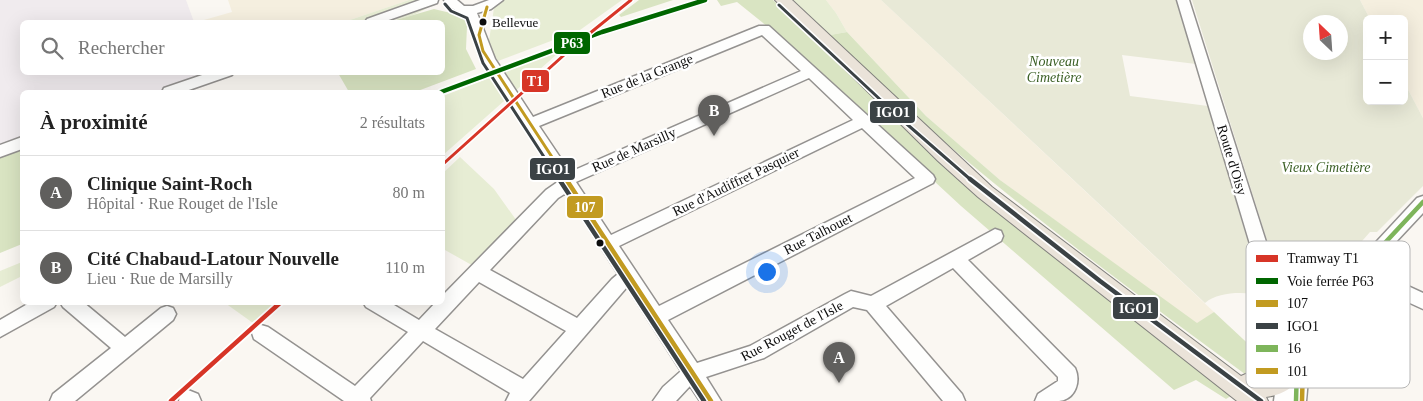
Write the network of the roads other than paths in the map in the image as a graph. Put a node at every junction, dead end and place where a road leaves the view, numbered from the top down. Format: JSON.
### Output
{"nodes":[{"id":1,"x":432,"y":0,"type":"edge"},
{"id":2,"x":783,"y":0,"type":"edge"},
{"id":3,"x":1182,"y":0,"type":"edge"},
{"id":4,"x":452,"y":3,"type":"edge"},
{"id":5,"x":492,"y":3,"type":"edge"},
{"id":6,"x":415,"y":8,"type":"junction"},
{"id":7,"x":467,"y":10,"type":"junction"},
{"id":8,"x":378,"y":20,"type":"edge"},
{"id":9,"x":479,"y":35,"type":"junction"},
{"id":10,"x":811,"y":72,"type":"junction"},
{"id":11,"x":218,"y":75,"type":"edge"},
{"id":12,"x":175,"y":90,"type":"edge"},
{"id":13,"x":864,"y":121,"type":"junction"},
{"id":14,"x":530,"y":124,"type":"junction"},
{"id":15,"x":20,"y":144,"type":"edge"},
{"id":16,"x":0,"y":151,"type":"edge"},
{"id":17,"x":567,"y":181,"type":"junction"},
{"id":18,"x":1423,"y":202,"type":"edge"},
{"id":19,"x":995,"y":236,"type":"dead end"},
{"id":20,"x":1257,"y":241,"type":"edge"},
{"id":21,"x":1386,"y":241,"type":"edge"},
{"id":22,"x":608,"y":244,"type":"junction"},
{"id":23,"x":955,"y":258,"type":"junction"},
{"id":24,"x":478,"y":272,"type":"junction"},
{"id":25,"x":629,"y":276,"type":"junction"},
{"id":26,"x":1410,"y":295,"type":"edge"},
{"id":27,"x":1423,"y":301,"type":"edge"},
{"id":28,"x":874,"y":304,"type":"junction"},
{"id":29,"x":43,"y":305,"type":"edge"},
{"id":30,"x":72,"y":305,"type":"edge"},
{"id":31,"x":377,"y":305,"type":"edge"},
{"id":32,"x":167,"y":314,"type":"dead end"},
{"id":33,"x":656,"y":316,"type":"junction"},
{"id":34,"x":0,"y":329,"type":"edge"},
{"id":35,"x":579,"y":329,"type":"junction"},
{"id":36,"x":421,"y":332,"type":"junction"},
{"id":37,"x":261,"y":333,"type":"dead end"},
{"id":38,"x":125,"y":348,"type":"junction"},
{"id":39,"x":693,"y":374,"type":"junction"},
{"id":40,"x":1267,"y":388,"type":"edge"},
{"id":41,"x":1286,"y":388,"type":"edge"},
{"id":42,"x":1298,"y":388,"type":"edge"},
{"id":43,"x":1252,"y":393,"type":"edge"},
{"id":44,"x":521,"y":396,"type":"edge"},
{"id":45,"x":357,"y":400,"type":"edge"},
{"id":46,"x":60,"y":401,"type":"edge"},
{"id":47,"x":664,"y":401,"type":"edge"},
{"id":48,"x":711,"y":401,"type":"edge"},
{"id":49,"x":955,"y":401,"type":"edge"},
{"id":50,"x":1045,"y":401,"type":"edge"},
{"id":51,"x":1270,"y":401,"type":"edge"},
{"id":52,"x":1284,"y":401,"type":"edge"},
{"id":53,"x":1296,"y":401,"type":"edge"}],
"edges":[{"from":1,"to":6,"type":"street"},
{"from":2,"to":43,"type":"main road"},
{"from":3,"to":20,"type":"street","name":"Route d'Oisy"},
{"from":4,"to":6,"type":"street"},
{"from":4,"to":7,"type":"street"},
{"from":5,"to":7,"type":"street"},
{"from":5,"to":9,"type":"street"},
{"from":6,"to":8,"type":"street"},
{"from":7,"to":9,"type":"street"},
{"from":9,"to":14,"type":"street"},
{"from":10,"to":13,"type":"street"},
{"from":10,"to":14,"type":"street","name":"Rue de la Grange"},
{"from":10,"to":17,"type":"street","name":"Rue de Marsilly"},
{"from":11,"to":12,"type":"street"},
{"from":13,"to":22,"type":"street","name":"Rue d'Audiffret Pasquier"},
{"from":13,"to":33,"type":"street","name":"Rue Talhouet"},
{"from":14,"to":17,"type":"street"},
{"from":15,"to":16,"type":"street"},
{"from":17,"to":22,"type":"street"},
{"from":17,"to":24,"type":"street","name":"Rue de Marsilly"},
{"from":18,"to":21,"type":"street"},
{"from":19,"to":23,"type":"street"},
{"from":22,"to":25,"type":"street"},
{"from":23,"to":28,"type":"street"},
{"from":23,"to":50,"type":"street"},
{"from":24,"to":35,"type":"street"},
{"from":24,"to":36,"type":"street","name":"Rue de Marsilly"},
{"from":25,"to":33,"type":"street"},
{"from":25,"to":35,"type":"street"},
{"from":26,"to":27,"type":"street"},
{"from":28,"to":39,"type":"street","name":"Rue Rouget de l'Isle"},
{"from":28,"to":49,"type":"street"},
{"from":29,"to":34,"type":"street"},
{"from":30,"to":38,"type":"street"},
{"from":31,"to":36,"type":"street"},
{"from":32,"to":38,"type":"street"},
{"from":33,"to":39,"type":"street"},
{"from":35,"to":44,"type":"street"},
{"from":36,"to":44,"type":"street"},
{"from":36,"to":45,"type":"street","name":"Rue de Marsilly"},
{"from":37,"to":45,"type":"street"},
{"from":38,"to":46,"type":"street"},
{"from":39,"to":47,"type":"street"},
{"from":39,"to":48,"type":"street"},
{"from":40,"to":43,"type":"main road"},
{"from":41,"to":52,"type":"street"},
{"from":42,"to":53,"type":"street","name":"Route d'Oisy"},
{"from":43,"to":51,"type":"main road"}]}
